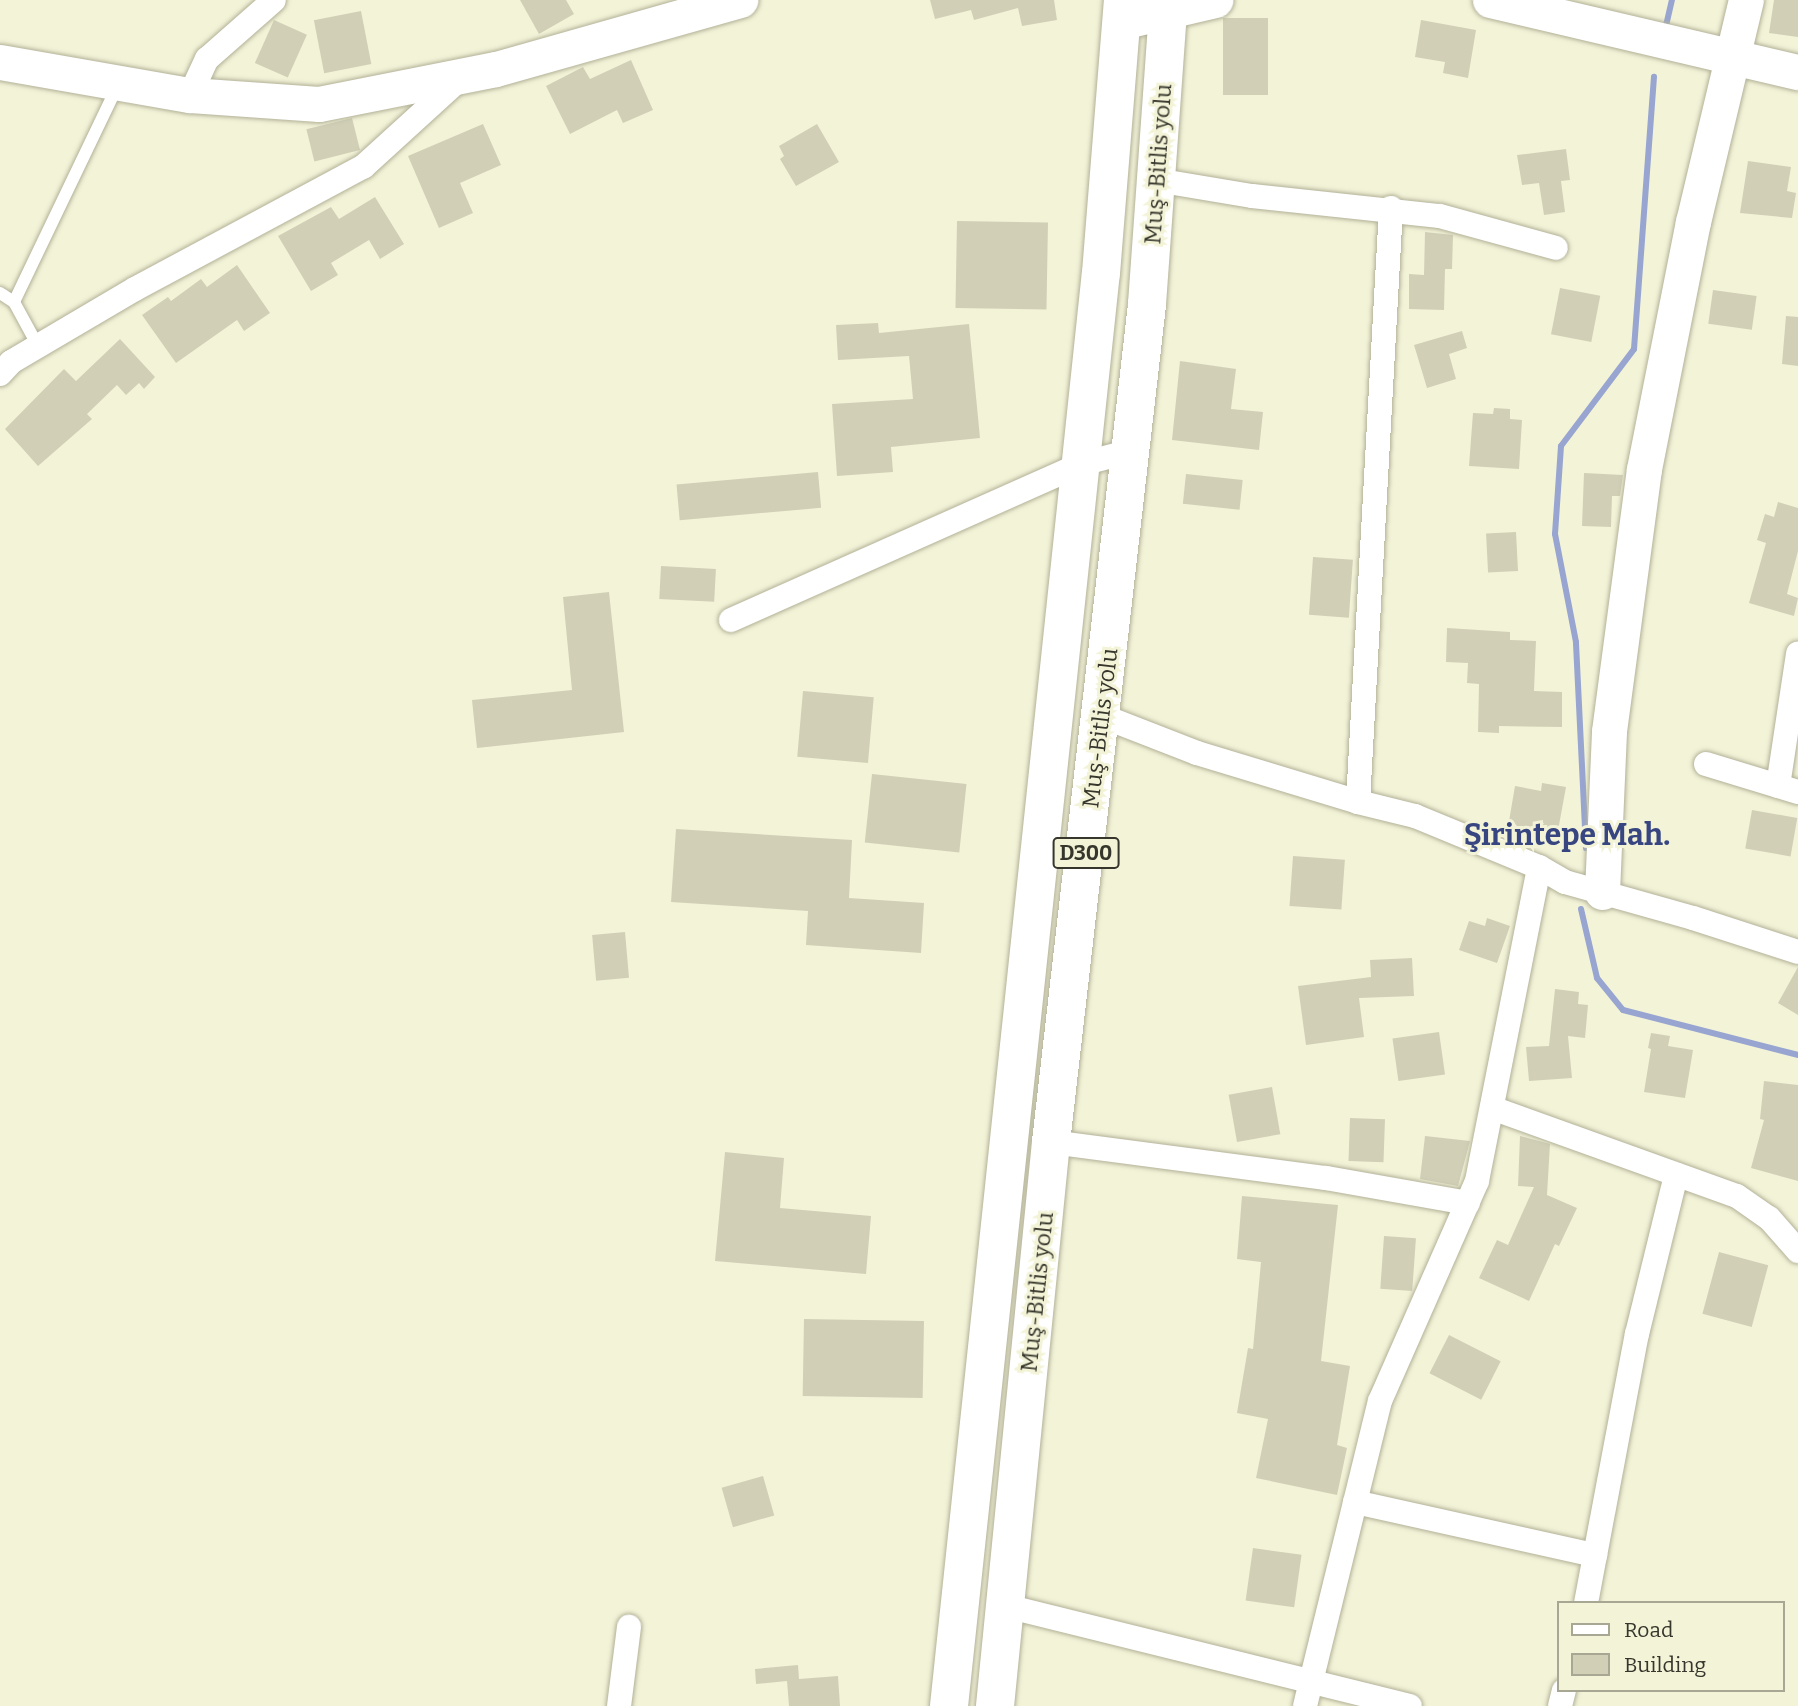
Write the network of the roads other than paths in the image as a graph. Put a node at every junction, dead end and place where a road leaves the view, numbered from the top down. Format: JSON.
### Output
{"nodes":[{"id":1,"x":274,"y":0,"type":"edge"},
{"id":2,"x":740,"y":0,"type":"edge"},
{"id":3,"x":1215,"y":0,"type":"edge"},
{"id":4,"x":1490,"y":0,"type":"edge"},
{"id":5,"x":1746,"y":0,"type":"edge"},
{"id":6,"x":1169,"y":5,"type":"edge"},
{"id":7,"x":1122,"y":11,"type":"edge"},
{"id":8,"x":1730,"y":58,"type":"junction"},
{"id":9,"x":0,"y":62,"type":"edge"},
{"id":10,"x":1798,"y":72,"type":"edge"},
{"id":11,"x":463,"y":76,"type":"junction"},
{"id":12,"x":119,"y":83,"type":"junction"},
{"id":13,"x":190,"y":95,"type":"junction"},
{"id":14,"x":1156,"y":180,"type":"junction"},
{"id":15,"x":1391,"y":208,"type":"junction"},
{"id":16,"x":1556,"y":248,"type":"dead end"},
{"id":17,"x":0,"y":293,"type":"edge"},
{"id":18,"x":14,"y":302,"type":"junction"},
{"id":19,"x":38,"y":346,"type":"junction"},
{"id":20,"x":0,"y":374,"type":"edge"},
{"id":21,"x":1131,"y":451,"type":"junction"},
{"id":22,"x":1081,"y":464,"type":"junction"},
{"id":23,"x":731,"y":620,"type":"dead end"},
{"id":24,"x":1798,"y":653,"type":"edge"},
{"id":25,"x":1102,"y":716,"type":"junction"},
{"id":26,"x":1706,"y":764,"type":"dead end"},
{"id":27,"x":1788,"y":789,"type":"edge"},
{"id":28,"x":1358,"y":802,"type":"junction"},
{"id":29,"x":1539,"y":867,"type":"junction"},
{"id":30,"x":1602,"y":892,"type":"junction"},
{"id":31,"x":1798,"y":952,"type":"edge"},
{"id":32,"x":1492,"y":1108,"type":"junction"},
{"id":33,"x":1052,"y":1142,"type":"junction"},
{"id":34,"x":1676,"y":1175,"type":"junction"},
{"id":35,"x":1468,"y":1203,"type":"junction"},
{"id":36,"x":1798,"y":1251,"type":"edge"},
{"id":37,"x":1355,"y":1502,"type":"junction"},
{"id":38,"x":1595,"y":1555,"type":"junction"},
{"id":39,"x":1586,"y":1601,"type":"edge"},
{"id":40,"x":1006,"y":1606,"type":"junction"},
{"id":41,"x":629,"y":1627,"type":"dead end"},
{"id":42,"x":1310,"y":1681,"type":"junction"},
{"id":43,"x":619,"y":1706,"type":"edge"},
{"id":44,"x":949,"y":1706,"type":"edge"},
{"id":45,"x":995,"y":1706,"type":"edge"},
{"id":46,"x":1305,"y":1706,"type":"edge"},
{"id":47,"x":1410,"y":1706,"type":"edge"}],
"edges":[{"from":1,"to":13,"type":"street"},
{"from":2,"to":11,"type":"street"},
{"from":3,"to":6,"type":"street"},
{"from":4,"to":8,"type":"street"},
{"from":5,"to":8,"type":"street"},
{"from":6,"to":7,"type":"street"},
{"from":6,"to":14,"type":"highway","name":"Muş-Bitlis yolu","number":"D300"},
{"from":7,"to":22,"type":"highway","name":"Muş-Bitlis yolu","number":"D300"},
{"from":8,"to":10,"type":"street"},
{"from":8,"to":30,"type":"street"},
{"from":9,"to":12,"type":"street"},
{"from":11,"to":13,"type":"street"},
{"from":11,"to":19,"type":"street"},
{"from":12,"to":13,"type":"street"},
{"from":12,"to":18,"type":"lane"},
{"from":14,"to":15,"type":"street"},
{"from":14,"to":21,"type":"highway","name":"Muş-Bitlis yolu","number":"D300"},
{"from":15,"to":16,"type":"street"},
{"from":15,"to":28,"type":"street"},
{"from":17,"to":18,"type":"lane"},
{"from":18,"to":19,"type":"lane"},
{"from":19,"to":20,"type":"street"},
{"from":21,"to":22,"type":"street"},
{"from":21,"to":25,"type":"highway","name":"Muş-Bitlis yolu","number":"D300"},
{"from":22,"to":23,"type":"street"},
{"from":22,"to":44,"type":"highway","name":"Muş-Bitlis yolu","number":"D300"},
{"from":24,"to":27,"type":"street"},
{"from":25,"to":28,"type":"street"},
{"from":25,"to":33,"type":"highway","name":"Muş-Bitlis yolu","number":"D300"},
{"from":26,"to":27,"type":"street"},
{"from":28,"to":29,"type":"street"},
{"from":29,"to":30,"type":"street"},
{"from":29,"to":32,"type":"street"},
{"from":30,"to":31,"type":"street"},
{"from":32,"to":34,"type":"street"},
{"from":32,"to":35,"type":"street"},
{"from":33,"to":35,"type":"street"},
{"from":33,"to":40,"type":"highway","name":"Muş-Bitlis yolu","number":"D300"},
{"from":34,"to":36,"type":"street"},
{"from":34,"to":38,"type":"street"},
{"from":35,"to":37,"type":"street"},
{"from":37,"to":38,"type":"street"},
{"from":37,"to":42,"type":"street"},
{"from":38,"to":39,"type":"street"},
{"from":40,"to":42,"type":"street"},
{"from":40,"to":45,"type":"highway","name":"Muş-Bitlis yolu","number":"D300"},
{"from":41,"to":43,"type":"street"},
{"from":42,"to":46,"type":"street"},
{"from":42,"to":47,"type":"street"}]}
